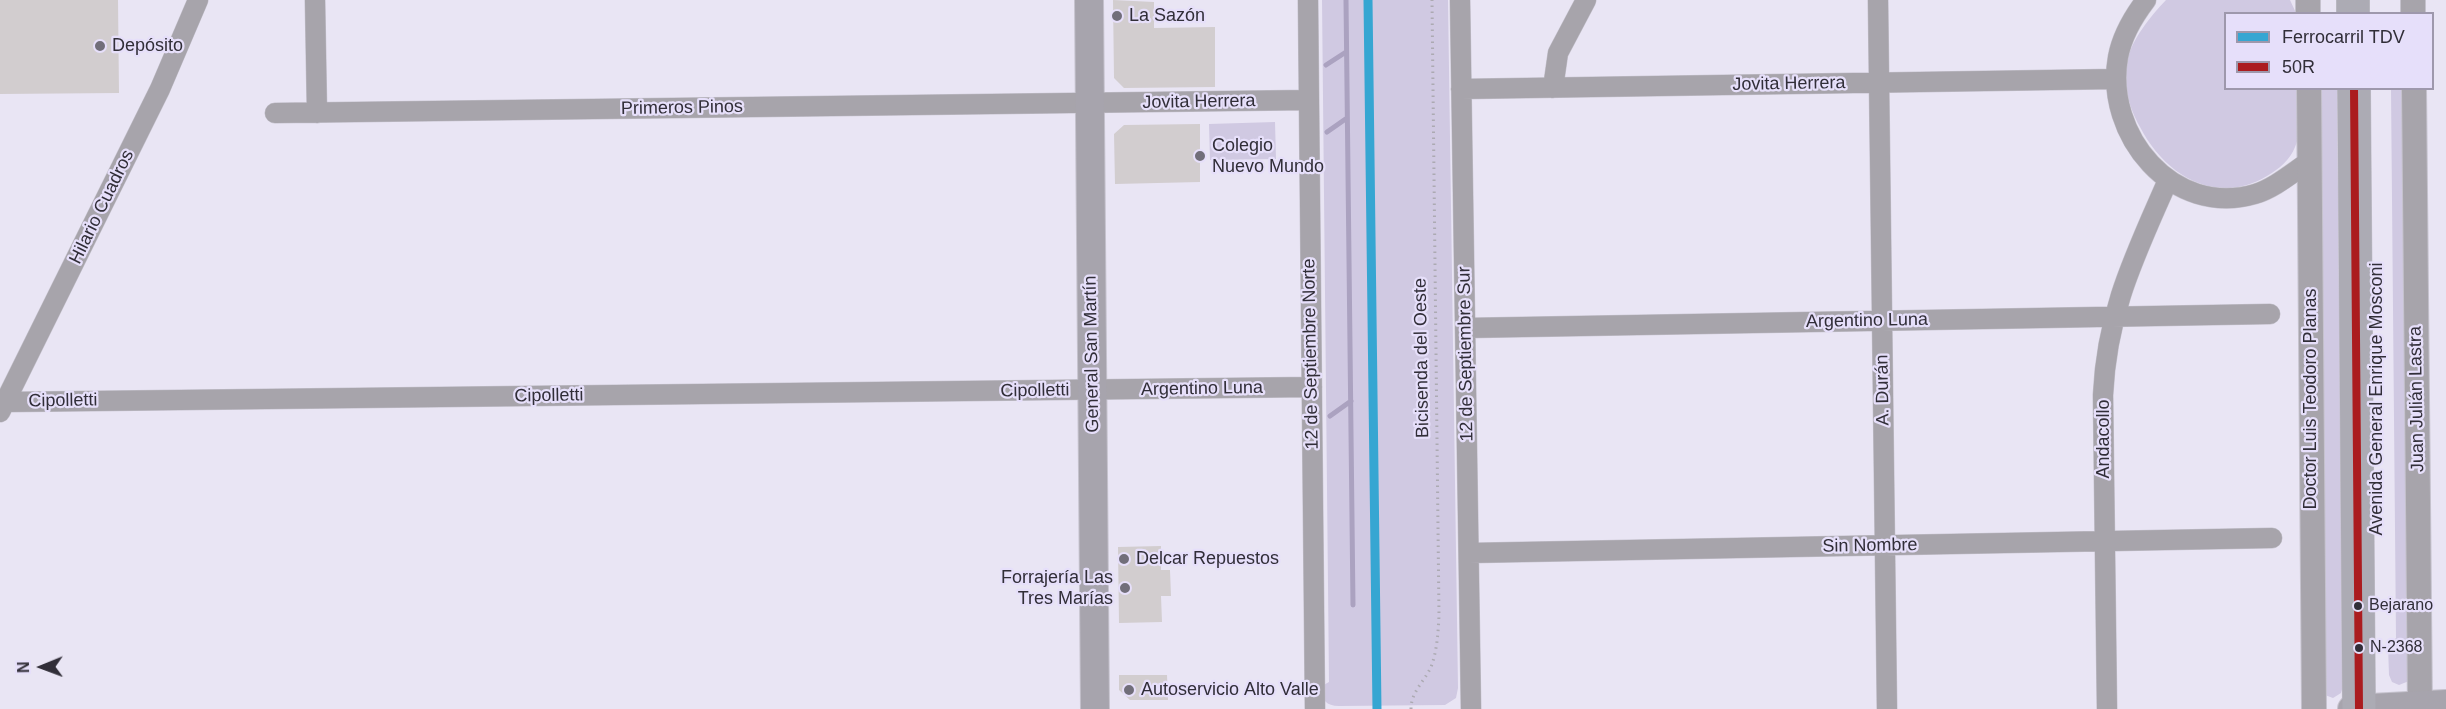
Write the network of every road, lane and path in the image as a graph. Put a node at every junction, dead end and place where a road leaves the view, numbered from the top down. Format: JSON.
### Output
{"nodes":[{"id":1,"x":198,"y":0,"type":"edge"},
{"id":2,"x":315,"y":0,"type":"edge"},
{"id":3,"x":1089,"y":0,"type":"edge"},
{"id":4,"x":1308,"y":0,"type":"edge"},
{"id":5,"x":1432,"y":0,"type":"edge"},
{"id":6,"x":1460,"y":0,"type":"edge"},
{"id":7,"x":1586,"y":0,"type":"edge"},
{"id":8,"x":1878,"y":0,"type":"edge"},
{"id":9,"x":2146,"y":0,"type":"edge"},
{"id":10,"x":2116,"y":79,"type":"junction"},
{"id":11,"x":1879,"y":83,"type":"junction"},
{"id":12,"x":1553,"y":88,"type":"junction"},
{"id":13,"x":1461,"y":89,"type":"junction"},
{"id":14,"x":2309,"y":90,"type":"edge"},
{"id":15,"x":2354,"y":90,"type":"edge"},
{"id":16,"x":2375,"y":90,"type":"edge"},
{"id":17,"x":2414,"y":90,"type":"edge"},
{"id":18,"x":1309,"y":100,"type":"junction"},
{"id":19,"x":1090,"y":103,"type":"junction"},
{"id":20,"x":275,"y":113,"type":"dead end"},
{"id":21,"x":316,"y":113,"type":"junction"},
{"id":22,"x":2310,"y":160,"type":"junction"},
{"id":23,"x":2168,"y":180,"type":"junction"},
{"id":24,"x":2270,"y":314,"type":"dead end"},
{"id":25,"x":2114,"y":317,"type":"junction"},
{"id":26,"x":1882,"y":321,"type":"junction"},
{"id":27,"x":1465,"y":328,"type":"junction"},
{"id":28,"x":1312,"y":387,"type":"junction"},
{"id":29,"x":1092,"y":390,"type":"junction"},
{"id":30,"x":2,"y":407,"type":"edge"},
{"id":31,"x":2272,"y":538,"type":"dead end"},
{"id":32,"x":2105,"y":541,"type":"junction"},
{"id":33,"x":1885,"y":545,"type":"junction"},
{"id":34,"x":1468,"y":553,"type":"junction"},
{"id":35,"x":2434,"y":706,"type":"edge"},
{"id":36,"x":1095,"y":709,"type":"edge"},
{"id":37,"x":1315,"y":709,"type":"edge"},
{"id":38,"x":1411,"y":709,"type":"edge"},
{"id":39,"x":1471,"y":709,"type":"edge"},
{"id":40,"x":1887,"y":709,"type":"edge"},
{"id":41,"x":2107,"y":709,"type":"edge"},
{"id":42,"x":2314,"y":709,"type":"edge"},
{"id":43,"x":2366,"y":709,"type":"edge"}],
"edges":[{"from":1,"to":30,"type":"street","name":"Hilario Cuadros"},
{"from":2,"to":21,"type":"street"},
{"from":3,"to":19,"type":"main road","name":"General San Martín"},
{"from":4,"to":18,"type":"street","name":"12 de Septiembre Norte"},
{"from":5,"to":38,"type":"path","name":"Bicisenda del Oeste"},
{"from":6,"to":13,"type":"street","name":"12 de Septiembre Sur"},
{"from":7,"to":12,"type":"street"},
{"from":8,"to":11,"type":"street","name":"A. Durán"},
{"from":9,"to":10,"type":"street"},
{"from":10,"to":11,"type":"street","name":"Jovita Herrera"},
{"from":10,"to":23,"type":"street"},
{"from":11,"to":12,"type":"street","name":"Jovita Herrera"},
{"from":11,"to":26,"type":"street","name":"A. Durán"},
{"from":12,"to":13,"type":"street","name":"Jovita Herrera"},
{"from":13,"to":27,"type":"street","name":"12 de Septiembre Sur"},
{"from":14,"to":22,"type":"street","name":"Doctor Luis Teodoro Planas"},
{"from":15,"to":43,"type":"highway","name":"Avenida General Enrique Mosconi"},
{"from":16,"to":43,"type":"highway","name":"Avenida General Enrique Mosconi"},
{"from":17,"to":35,"type":"street","name":"Juan Julián Lastra"},
{"from":18,"to":19,"type":"street","name":"Jovita Herrera"},
{"from":18,"to":28,"type":"street","name":"12 de Septiembre Norte"},
{"from":19,"to":21,"type":"street","name":"Primeros Pinos"},
{"from":19,"to":29,"type":"main road","name":"General San Martín"},
{"from":20,"to":21,"type":"street","name":"Primeros Pinos"},
{"from":22,"to":23,"type":"street"},
{"from":22,"to":42,"type":"street","name":"Doctor Luis Teodoro Planas"},
{"from":23,"to":25,"type":"street","name":"Andacollo"},
{"from":24,"to":25,"type":"street","name":"Argentino Luna"},
{"from":25,"to":26,"type":"street","name":"Argentino Luna"},
{"from":25,"to":32,"type":"street","name":"Andacollo"},
{"from":26,"to":27,"type":"street","name":"Argentino Luna"},
{"from":26,"to":33,"type":"street","name":"A. Durán"},
{"from":27,"to":34,"type":"street","name":"12 de Septiembre Sur"},
{"from":28,"to":29,"type":"street","name":"Argentino Luna"},
{"from":28,"to":37,"type":"street","name":"12 de Septiembre Norte"},
{"from":29,"to":30,"type":"street","name":"Cipolletti"},
{"from":29,"to":36,"type":"main road","name":"General San Martín"},
{"from":31,"to":32,"type":"street","name":"Sin Nombre"},
{"from":32,"to":33,"type":"street","name":"Sin Nombre"},
{"from":32,"to":41,"type":"street","name":"Andacollo"},
{"from":33,"to":34,"type":"street","name":"Sin Nombre"},
{"from":33,"to":40,"type":"street","name":"A. Durán"},
{"from":34,"to":39,"type":"street","name":"12 de Septiembre Sur"},
{"from":35,"to":43,"type":"main road"}]}
